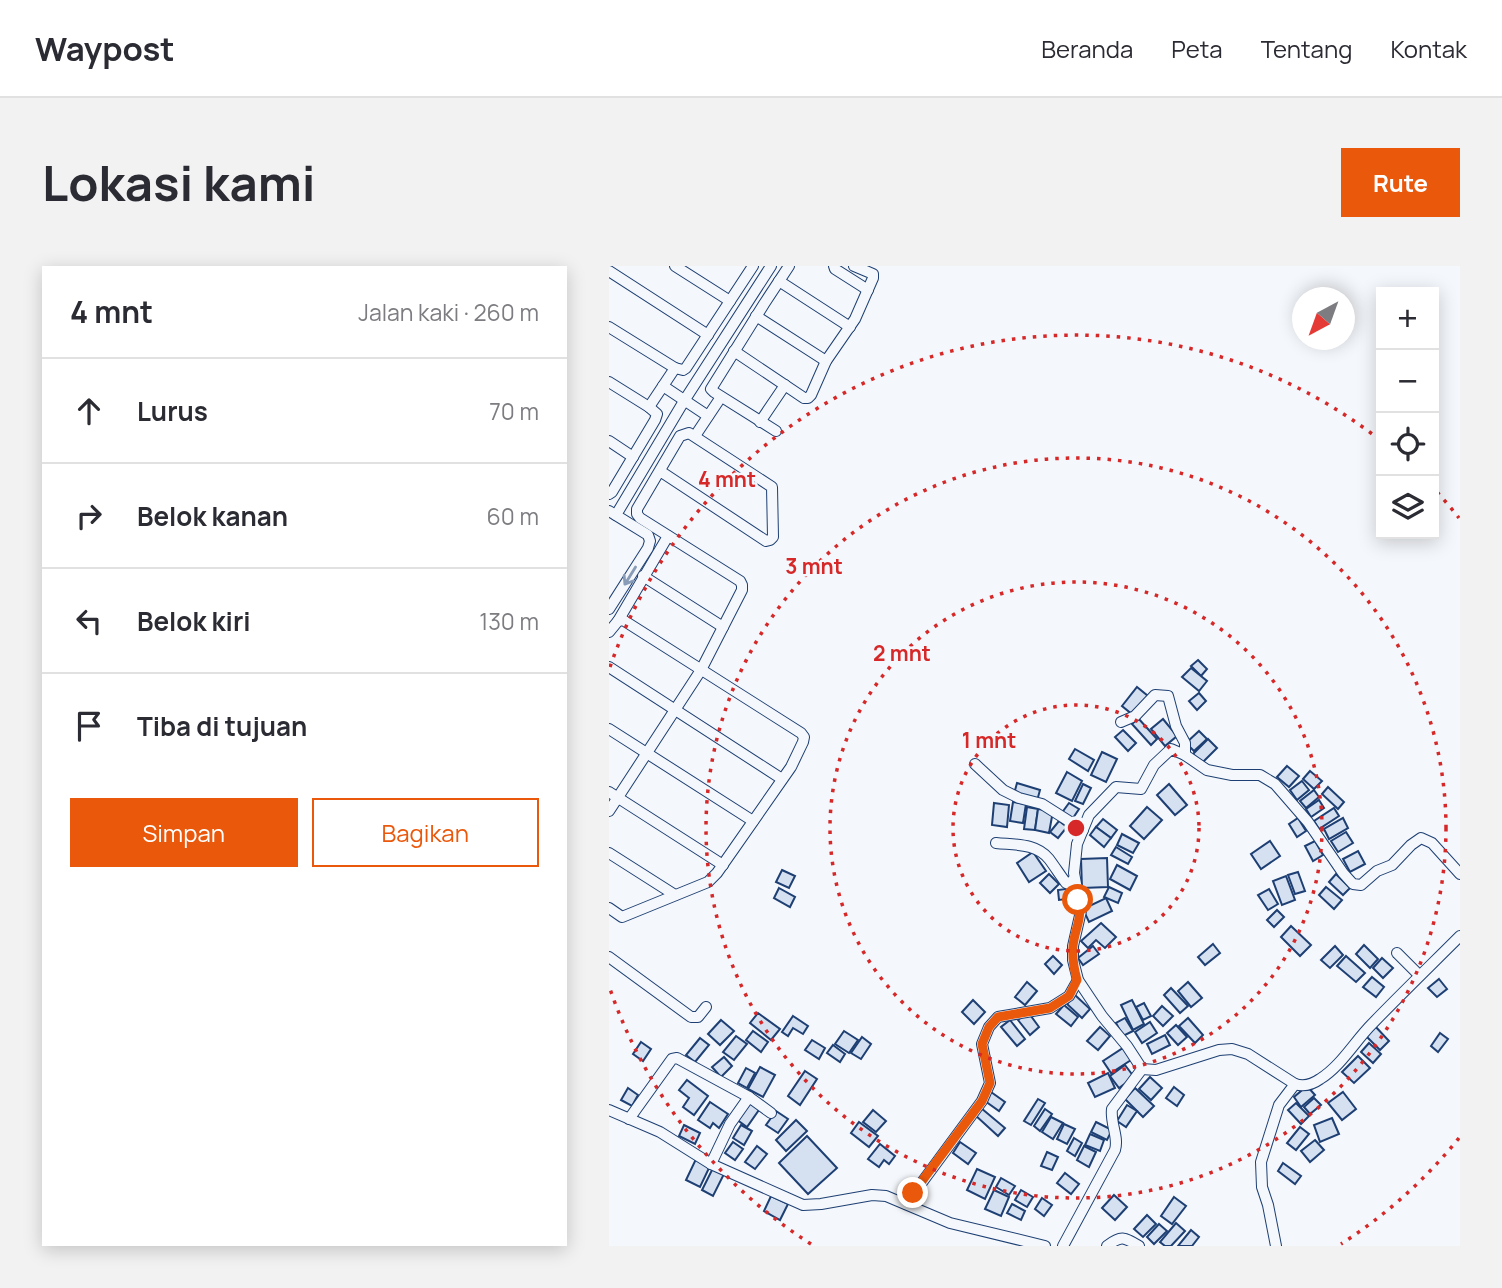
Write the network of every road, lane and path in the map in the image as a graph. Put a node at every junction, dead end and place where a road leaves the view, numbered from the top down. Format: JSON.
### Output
{"nodes":[{"id":1,"x":675,"y":266,"type":"edge"},
{"id":2,"x":752,"y":266,"type":"edge"},
{"id":3,"x":771,"y":266,"type":"edge"},
{"id":4,"x":789,"y":266,"type":"edge"},
{"id":5,"x":834,"y":266,"type":"edge"},
{"id":6,"x":854,"y":266,"type":"edge"},
{"id":7,"x":613,"y":270,"type":"edge"},
{"id":8,"x":779,"y":281,"type":"junction"},
{"id":9,"x":868,"y":290,"type":"junction"},
{"id":10,"x":730,"y":301,"type":"junction"},
{"id":11,"x":756,"y":316,"type":"junction"},
{"id":12,"x":609,"y":327,"type":"edge"},
{"id":13,"x":850,"y":327,"type":"junction"},
{"id":14,"x":708,"y":335,"type":"junction"},
{"id":15,"x":733,"y":351,"type":"junction"},
{"id":16,"x":826,"y":361,"type":"junction"},
{"id":17,"x":675,"y":368,"type":"junction"},
{"id":18,"x":609,"y":382,"type":"edge"},
{"id":19,"x":785,"y":385,"type":"junction"},
{"id":20,"x":663,"y":386,"type":"junction"},
{"id":21,"x":721,"y":397,"type":"junction"},
{"id":22,"x":684,"y":401,"type":"junction"},
{"id":23,"x":649,"y":407,"type":"junction"},
{"id":24,"x":708,"y":416,"type":"junction"},
{"id":25,"x":760,"y":422,"type":"junction"},
{"id":26,"x":776,"y":431,"type":"dead end"},
{"id":27,"x":695,"y":436,"type":"junction"},
{"id":28,"x":609,"y":441,"type":"edge"},
{"id":29,"x":633,"y":457,"type":"junction"},
{"id":30,"x":660,"y":471,"type":"junction"},
{"id":31,"x":609,"y":494,"type":"edge"},
{"id":32,"x":613,"y":513,"type":"edge"},
{"id":33,"x":668,"y":536,"type":"junction"},
{"id":34,"x":643,"y":576,"type":"junction"},
{"id":35,"x":609,"y":609,"type":"edge"},
{"id":36,"x":618,"y":621,"type":"junction"},
{"id":37,"x":723,"y":627,"type":"junction"},
{"id":38,"x":609,"y":632,"type":"edge"},
{"id":39,"x":609,"y":667,"type":"edge"},
{"id":40,"x":701,"y":670,"type":"junction"},
{"id":41,"x":675,"y":710,"type":"junction"},
{"id":42,"x":1121,"y":722,"type":"dead end"},
{"id":43,"x":609,"y":729,"type":"edge"},
{"id":44,"x":647,"y":753,"type":"junction"},
{"id":45,"x":1185,"y":755,"type":"junction"},
{"id":46,"x":975,"y":764,"type":"dead end"},
{"id":47,"x":782,"y":779,"type":"junction"},
{"id":48,"x":613,"y":795,"type":"edge"},
{"id":49,"x":609,"y":811,"type":"edge"},
{"id":50,"x":753,"y":821,"type":"junction"},
{"id":51,"x":1083,"y":830,"type":"junction"},
{"id":52,"x":996,"y":843,"type":"dead end"},
{"id":53,"x":609,"y":853,"type":"edge"},
{"id":54,"x":723,"y":865,"type":"junction"},
{"id":55,"x":1460,"y":874,"type":"edge"},
{"id":56,"x":1074,"y":879,"type":"junction"},
{"id":57,"x":675,"y":895,"type":"junction"},
{"id":58,"x":609,"y":908,"type":"edge"},
{"id":59,"x":1460,"y":936,"type":"edge"},
{"id":60,"x":1397,"y":953,"type":"dead end"},
{"id":61,"x":609,"y":957,"type":"edge"},
{"id":62,"x":1419,"y":975,"type":"junction"},
{"id":63,"x":1077,"y":980,"type":"junction"},
{"id":64,"x":706,"y":1007,"type":"dead end"},
{"id":65,"x":1142,"y":1069,"type":"junction"},
{"id":66,"x":1295,"y":1084,"type":"junction"},
{"id":67,"x":749,"y":1097,"type":"junction"},
{"id":68,"x":609,"y":1110,"type":"edge"},
{"id":69,"x":771,"y":1113,"type":"dead end"},
{"id":70,"x":629,"y":1119,"type":"junction"},
{"id":71,"x":711,"y":1164,"type":"junction"},
{"id":72,"x":906,"y":1205,"type":"junction"},
{"id":73,"x":1045,"y":1246,"type":"edge"},
{"id":74,"x":1063,"y":1246,"type":"edge"},
{"id":75,"x":1107,"y":1246,"type":"edge"},
{"id":76,"x":1139,"y":1246,"type":"edge"},
{"id":77,"x":1276,"y":1246,"type":"edge"}],
"edges":[{"from":1,"to":10,"type":"street"},
{"from":2,"to":10,"type":"street"},
{"from":3,"to":22,"type":"street"},
{"from":4,"to":8,"type":"street"},
{"from":5,"to":9,"type":"street"},
{"from":6,"to":9,"type":"street"},
{"from":7,"to":14,"type":"street"},
{"from":8,"to":11,"type":"street"},
{"from":8,"to":13,"type":"street"},
{"from":9,"to":13,"type":"street"},
{"from":10,"to":14,"type":"street"},
{"from":11,"to":15,"type":"street"},
{"from":11,"to":16,"type":"street"},
{"from":12,"to":17,"type":"street"},
{"from":13,"to":16,"type":"street"},
{"from":14,"to":17,"type":"street"},
{"from":15,"to":19,"type":"street"},
{"from":15,"to":21,"type":"street"},
{"from":16,"to":19,"type":"street"},
{"from":17,"to":20,"type":"street"},
{"from":18,"to":23,"type":"street"},
{"from":19,"to":25,"type":"street"},
{"from":20,"to":22,"type":"street"},
{"from":20,"to":23,"type":"street"},
{"from":21,"to":24,"type":"street"},
{"from":21,"to":25,"type":"street"},
{"from":22,"to":24,"type":"street"},
{"from":22,"to":32,"type":"street"},
{"from":23,"to":29,"type":"street"},
{"from":24,"to":27,"type":"street"},
{"from":25,"to":26,"type":"street"},
{"from":27,"to":30,"type":"street"},
{"from":27,"to":30,"type":"street"},
{"from":28,"to":29,"type":"street"},
{"from":29,"to":31,"type":"street"},
{"from":30,"to":33,"type":"street"},
{"from":32,"to":35,"type":"street","one_way":true},
{"from":33,"to":34,"type":"street"},
{"from":33,"to":37,"type":"street"},
{"from":34,"to":36,"type":"street"},
{"from":34,"to":37,"type":"street"},
{"from":36,"to":38,"type":"street"},
{"from":36,"to":40,"type":"street"},
{"from":37,"to":40,"type":"street"},
{"from":39,"to":41,"type":"street"},
{"from":40,"to":41,"type":"street"},
{"from":40,"to":47,"type":"street"},
{"from":41,"to":44,"type":"street"},
{"from":41,"to":47,"type":"street"},
{"from":42,"to":45,"type":"street"},
{"from":43,"to":44,"type":"street"},
{"from":44,"to":48,"type":"street"},
{"from":44,"to":50,"type":"street"},
{"from":45,"to":51,"type":"street"},
{"from":45,"to":55,"type":"street"},
{"from":46,"to":51,"type":"street"},
{"from":47,"to":50,"type":"street"},
{"from":48,"to":49,"type":"street"},
{"from":48,"to":54,"type":"street"},
{"from":50,"to":54,"type":"street"},
{"from":51,"to":56,"type":"street"},
{"from":52,"to":56,"type":"street"},
{"from":53,"to":57,"type":"street"},
{"from":54,"to":57,"type":"street"},
{"from":56,"to":63,"type":"street"},
{"from":57,"to":58,"type":"street"},
{"from":59,"to":62,"type":"street"},
{"from":60,"to":62,"type":"street"},
{"from":61,"to":64,"type":"street"},
{"from":62,"to":66,"type":"street"},
{"from":63,"to":65,"type":"street"},
{"from":63,"to":72,"type":"street"},
{"from":65,"to":66,"type":"street"},
{"from":65,"to":74,"type":"street"},
{"from":66,"to":77,"type":"street"},
{"from":67,"to":69,"type":"street"},
{"from":67,"to":70,"type":"street"},
{"from":67,"to":71,"type":"street"},
{"from":68,"to":70,"type":"street"},
{"from":70,"to":71,"type":"street"},
{"from":71,"to":72,"type":"street"},
{"from":72,"to":73,"type":"street"},
{"from":75,"to":76,"type":"street"}]}
